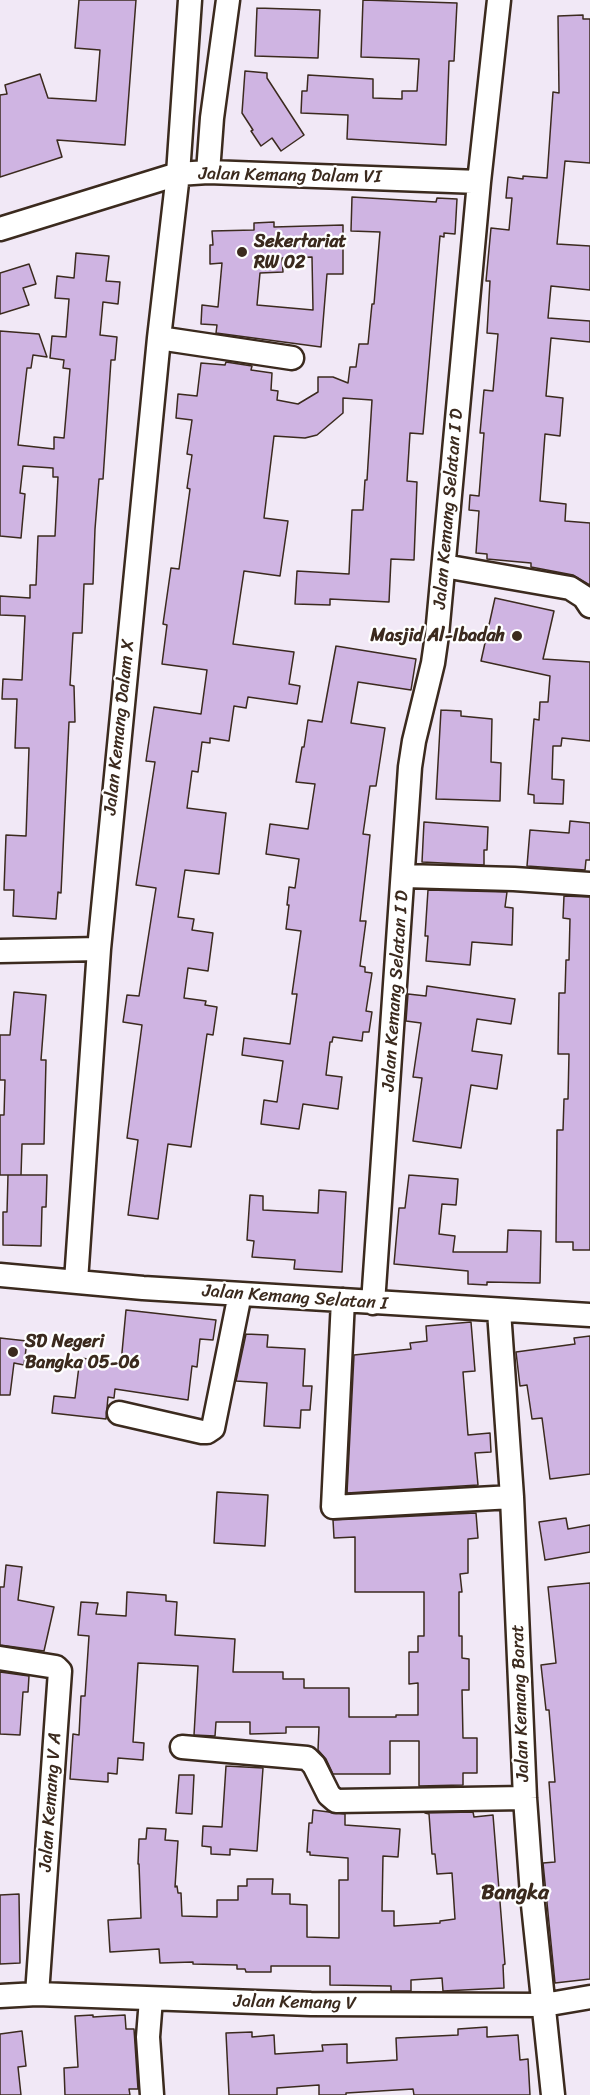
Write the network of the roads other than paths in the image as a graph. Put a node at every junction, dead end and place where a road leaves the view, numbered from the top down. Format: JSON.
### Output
{"nodes":[{"id":1,"x":190,"y":0,"type":"edge"},
{"id":2,"x":228,"y":0,"type":"edge"},
{"id":3,"x":499,"y":0,"type":"edge"},
{"id":4,"x":208,"y":172,"type":"junction"},
{"id":5,"x":178,"y":174,"type":"junction"},
{"id":6,"x":479,"y":182,"type":"junction"},
{"id":7,"x":0,"y":229,"type":"edge"},
{"id":8,"x":159,"y":338,"type":"junction"},
{"id":9,"x":292,"y":358,"type":"dead end"},
{"id":10,"x":444,"y":566,"type":"junction"},
{"id":11,"x":590,"y":606,"type":"edge"},
{"id":12,"x":404,"y":876,"type":"junction"},
{"id":13,"x":590,"y":884,"type":"edge"},
{"id":14,"x":99,"y":948,"type":"junction"},
{"id":15,"x":0,"y":951,"type":"edge"},
{"id":16,"x":0,"y":1275,"type":"edge"},
{"id":17,"x":76,"y":1281,"type":"junction"},
{"id":18,"x":240,"y":1294,"type":"junction"},
{"id":19,"x":343,"y":1300,"type":"junction"},
{"id":20,"x":373,"y":1303,"type":"junction"},
{"id":21,"x":499,"y":1311,"type":"junction"},
{"id":22,"x":590,"y":1315,"type":"edge"},
{"id":23,"x":118,"y":1413,"type":"dead end"},
{"id":24,"x":512,"y":1497,"type":"junction"},
{"id":25,"x":0,"y":1658,"type":"edge"},
{"id":26,"x":182,"y":1747,"type":"dead end"},
{"id":27,"x":525,"y":1798,"type":"junction"},
{"id":28,"x":37,"y":1994,"type":"junction"},
{"id":29,"x":0,"y":1996,"type":"edge"},
{"id":30,"x":590,"y":1997,"type":"edge"},
{"id":31,"x":151,"y":1999,"type":"junction"},
{"id":32,"x":544,"y":2005,"type":"junction"},
{"id":33,"x":152,"y":2095,"type":"edge"},
{"id":34,"x":553,"y":2095,"type":"edge"}],
"edges":[{"from":1,"to":5,"type":"street","name":"Jalan Kemang Dalam X"},
{"from":2,"to":4,"type":"street"},
{"from":3,"to":6,"type":"street","name":"Jalan Kemang Selatan I D"},
{"from":4,"to":5,"type":"street","name":"Jalan Kemang Dalam VI"},
{"from":4,"to":6,"type":"street","name":"Jalan Kemang Dalam VI"},
{"from":5,"to":7,"type":"street","name":"Jalan Kemang Dalam VI"},
{"from":5,"to":8,"type":"street","name":"Jalan Kemang Dalam X"},
{"from":6,"to":10,"type":"street","name":"Jalan Kemang Selatan I D"},
{"from":8,"to":9,"type":"street"},
{"from":8,"to":14,"type":"street","name":"Jalan Kemang Dalam X"},
{"from":10,"to":11,"type":"street"},
{"from":10,"to":12,"type":"street","name":"Jalan Kemang Selatan I D"},
{"from":12,"to":13,"type":"street"},
{"from":12,"to":20,"type":"street","name":"Jalan Kemang Selatan I D"},
{"from":14,"to":15,"type":"street"},
{"from":14,"to":17,"type":"street","name":"Jalan Kemang Dalam X"},
{"from":16,"to":17,"type":"street","name":"Jalan Kemang Selatan I"},
{"from":17,"to":18,"type":"street","name":"Jalan Kemang Selatan I"},
{"from":18,"to":19,"type":"street","name":"Jalan Kemang Selatan I"},
{"from":18,"to":23,"type":"street"},
{"from":19,"to":20,"type":"street","name":"Jalan Kemang Selatan I"},
{"from":19,"to":24,"type":"street"},
{"from":20,"to":21,"type":"street","name":"Jalan Kemang Selatan I"},
{"from":21,"to":22,"type":"street","name":"Jalan Kemang Selatan I"},
{"from":21,"to":24,"type":"street","name":"Jalan Kemang Barat"},
{"from":24,"to":27,"type":"street","name":"Jalan Kemang Barat"},
{"from":25,"to":28,"type":"street","name":"Jalan Kemang V A"},
{"from":26,"to":27,"type":"street"},
{"from":27,"to":32,"type":"street","name":"Jalan Kemang Barat"},
{"from":28,"to":29,"type":"street","name":"Jalan Kemang V"},
{"from":28,"to":31,"type":"street","name":"Jalan Kemang V"},
{"from":30,"to":32,"type":"street","name":"Jalan Kemang V"},
{"from":31,"to":32,"type":"street","name":"Jalan Kemang V"},
{"from":31,"to":33,"type":"street"},
{"from":32,"to":34,"type":"street","name":"Jalan Kemang Barat"}]}
